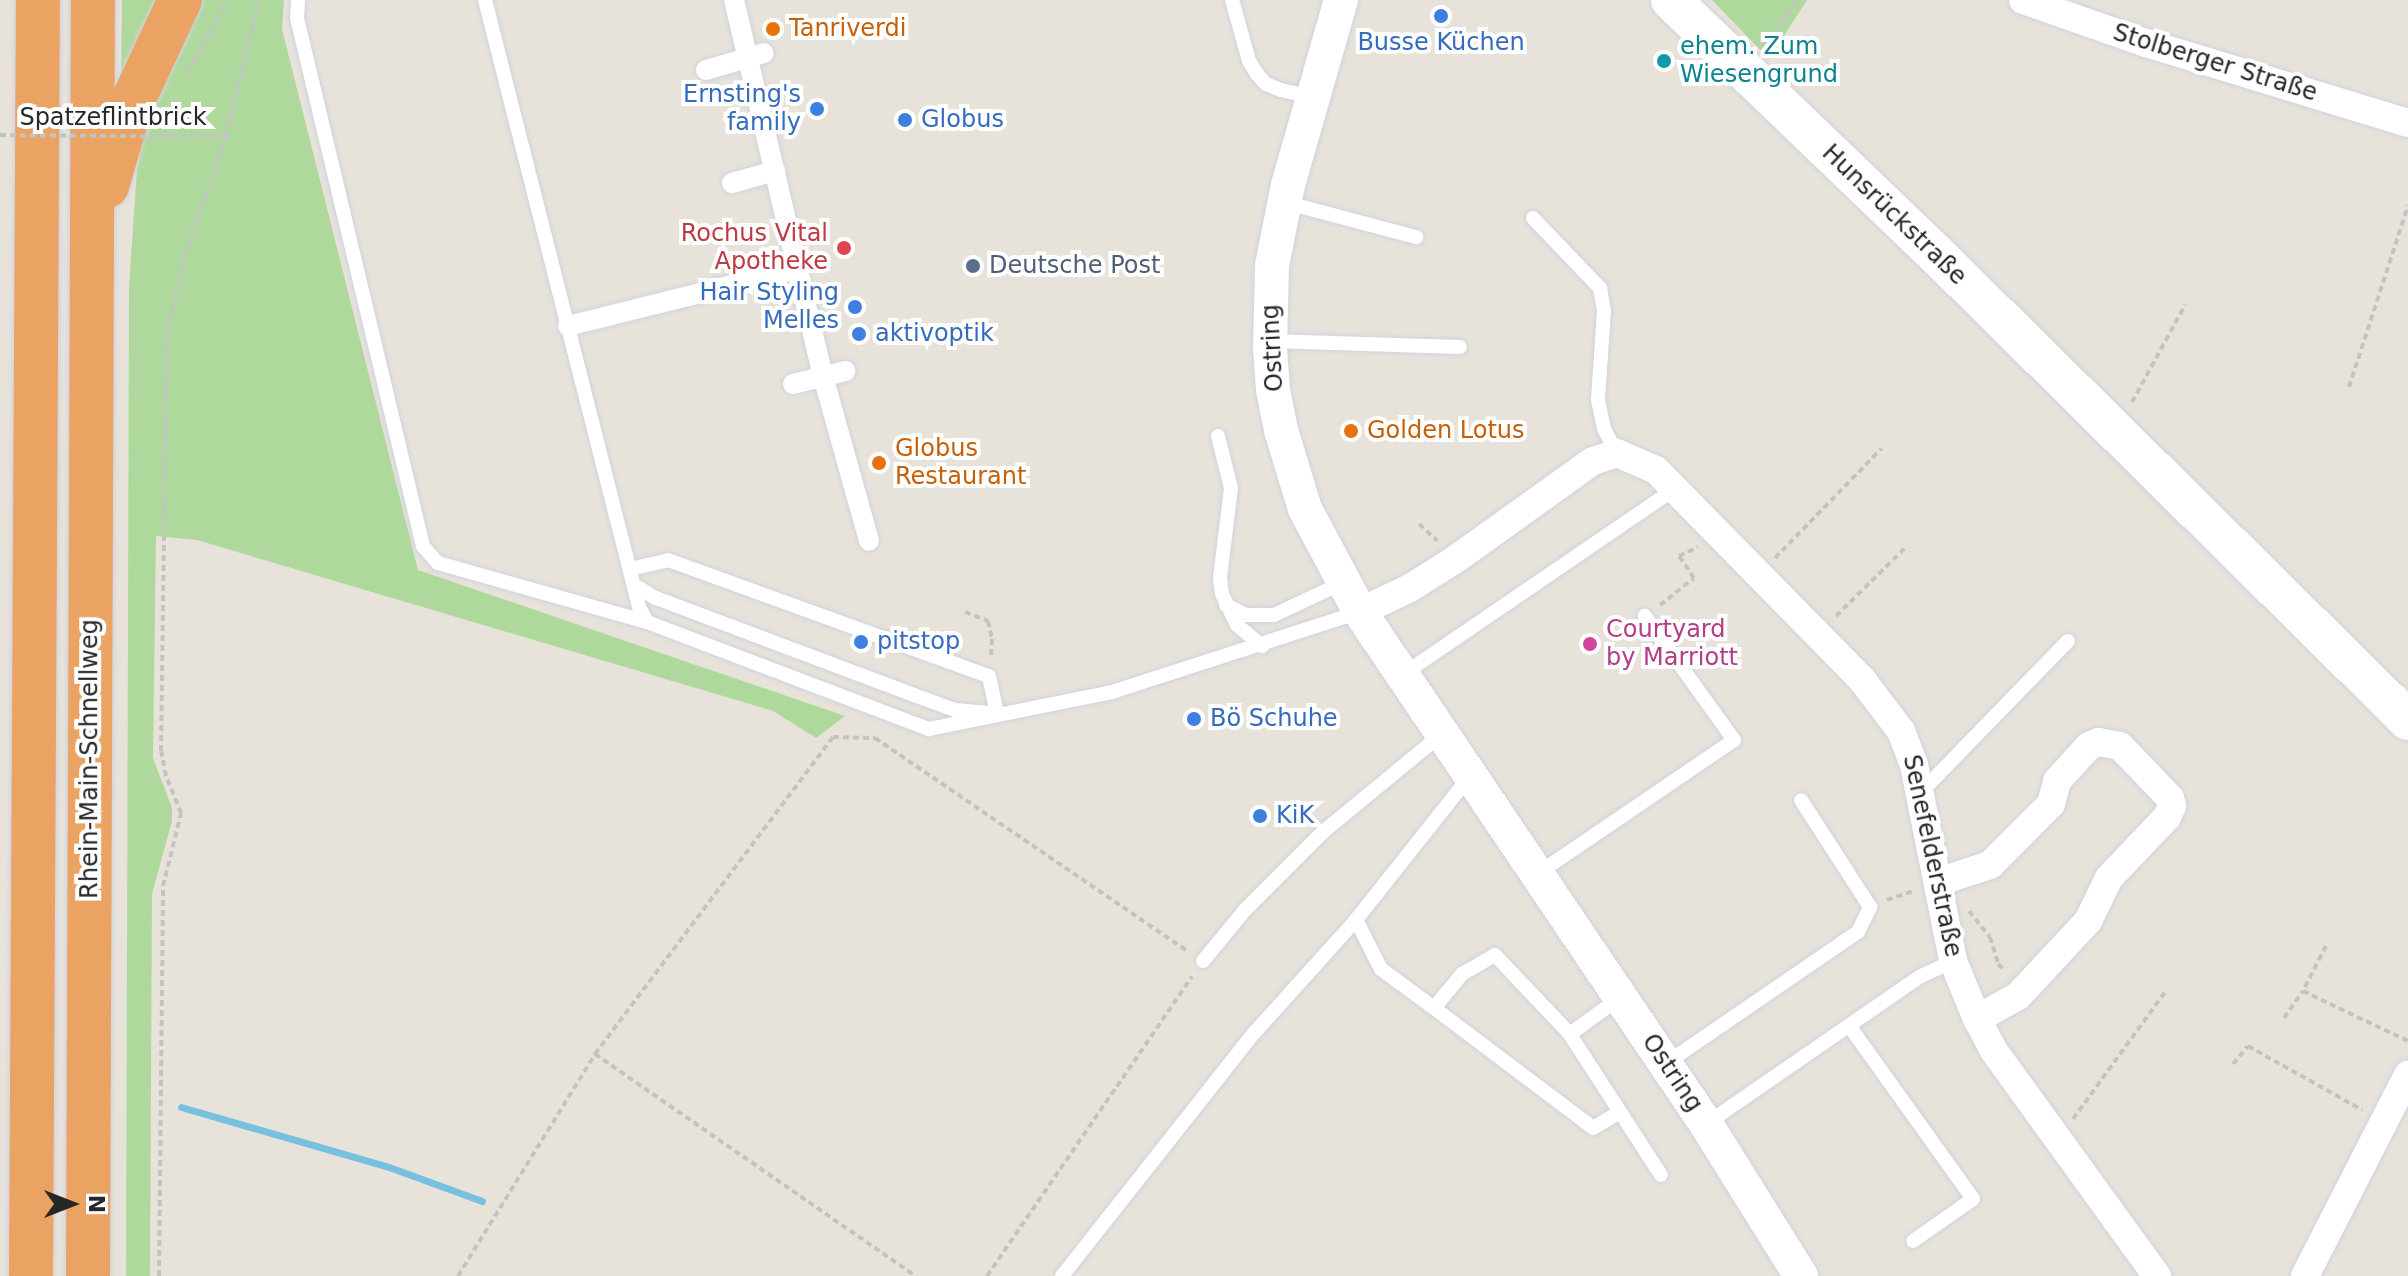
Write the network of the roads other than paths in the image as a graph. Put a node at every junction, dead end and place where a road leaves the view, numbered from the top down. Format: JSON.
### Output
{"nodes":[{"id":1,"x":38,"y":0,"type":"edge"},
{"id":2,"x":93,"y":0,"type":"edge"},
{"id":3,"x":180,"y":0,"type":"edge"},
{"id":4,"x":298,"y":0,"type":"edge"},
{"id":5,"x":485,"y":0,"type":"edge"},
{"id":6,"x":734,"y":0,"type":"edge"},
{"id":7,"x":1232,"y":0,"type":"edge"},
{"id":8,"x":1341,"y":0,"type":"edge"},
{"id":9,"x":1671,"y":0,"type":"edge"},
{"id":10,"x":2023,"y":0,"type":"edge"},
{"id":11,"x":756,"y":55,"type":"junction"},
{"id":12,"x":706,"y":70,"type":"dead end"},
{"id":13,"x":1312,"y":97,"type":"junction"},
{"id":14,"x":2408,"y":123,"type":"edge"},
{"id":15,"x":775,"y":171,"type":"junction"},
{"id":16,"x":732,"y":183,"type":"dead end"},
{"id":17,"x":1284,"y":202,"type":"junction"},
{"id":18,"x":1533,"y":218,"type":"dead end"},
{"id":19,"x":1416,"y":237,"type":"dead end"},
{"id":20,"x":92,"y":242,"type":"junction"},
{"id":21,"x":797,"y":269,"type":"junction"},
{"id":22,"x":568,"y":326,"type":"junction"},
{"id":23,"x":1270,"y":341,"type":"junction"},
{"id":24,"x":1460,"y":347,"type":"dead end"},
{"id":25,"x":845,"y":371,"type":"dead end"},
{"id":26,"x":823,"y":376,"type":"junction"},
{"id":27,"x":793,"y":384,"type":"dead end"},
{"id":28,"x":1218,"y":436,"type":"dead end"},
{"id":29,"x":1617,"y":453,"type":"junction"},
{"id":30,"x":1675,"y":489,"type":"junction"},
{"id":31,"x":869,"y":541,"type":"dead end"},
{"id":32,"x":630,"y":569,"type":"junction"},
{"id":33,"x":1342,"y":583,"type":"junction"},
{"id":34,"x":634,"y":585,"type":"junction"},
{"id":35,"x":1226,"y":605,"type":"junction"},
{"id":36,"x":1360,"y":612,"type":"junction"},
{"id":37,"x":1645,"y":616,"type":"road end"},
{"id":38,"x":647,"y":622,"type":"junction"},
{"id":39,"x":2068,"y":641,"type":"dead end"},
{"id":40,"x":1262,"y":646,"type":"junction"},
{"id":41,"x":1402,"y":675,"type":"junction"},
{"id":42,"x":997,"y":714,"type":"junction"},
{"id":43,"x":2408,"y":720,"type":"edge"},
{"id":44,"x":1442,"y":734,"type":"junction"},
{"id":45,"x":1470,"y":776,"type":"junction"},
{"id":46,"x":1920,"y":793,"type":"junction"},
{"id":47,"x":1801,"y":800,"type":"dead end"},
{"id":48,"x":1537,"y":874,"type":"junction"},
{"id":49,"x":1938,"y":882,"type":"junction"},
{"id":50,"x":1356,"y":920,"type":"junction"},
{"id":51,"x":1203,"y":961,"type":"road end"},
{"id":52,"x":1953,"y":961,"type":"junction"},
{"id":53,"x":1621,"y":997,"type":"junction"},
{"id":54,"x":1434,"y":1008,"type":"junction"},
{"id":55,"x":1977,"y":1019,"type":"junction"},
{"id":56,"x":1850,"y":1027,"type":"junction"},
{"id":57,"x":1569,"y":1033,"type":"junction"},
{"id":58,"x":1665,"y":1064,"type":"junction"},
{"id":59,"x":2408,"y":1075,"type":"edge"},
{"id":60,"x":1620,"y":1112,"type":"junction"},
{"id":61,"x":1706,"y":1124,"type":"junction"},
{"id":62,"x":1661,"y":1175,"type":"dead end"},
{"id":63,"x":1913,"y":1241,"type":"dead end"},
{"id":64,"x":2306,"y":1275,"type":"edge"},
{"id":65,"x":31,"y":1276,"type":"edge"},
{"id":66,"x":88,"y":1276,"type":"edge"},
{"id":67,"x":1062,"y":1276,"type":"edge"},
{"id":68,"x":1801,"y":1276,"type":"edge"},
{"id":69,"x":2157,"y":1276,"type":"edge"}],
"edges":[{"from":1,"to":65,"type":"highway"},
{"from":2,"to":20,"type":"highway","name":"Rhein-Main-Schnellweg"},
{"from":3,"to":20,"type":"highway"},
{"from":4,"to":38,"type":"lane"},
{"from":5,"to":22,"type":"lane"},
{"from":6,"to":11,"type":"street"},
{"from":7,"to":13,"type":"lane"},
{"from":8,"to":13,"type":"street","name":"Ostring"},
{"from":9,"to":43,"type":"main road","name":"Hunsrückstraße"},
{"from":10,"to":14,"type":"street","name":"Stolberger Straße"},
{"from":11,"to":12,"type":"street"},
{"from":11,"to":15,"type":"street"},
{"from":13,"to":17,"type":"street","name":"Ostring"},
{"from":15,"to":16,"type":"street"},
{"from":15,"to":21,"type":"street"},
{"from":17,"to":19,"type":"lane"},
{"from":17,"to":23,"type":"street","name":"Ostring"},
{"from":18,"to":29,"type":"lane"},
{"from":20,"to":66,"type":"highway","name":"Rhein-Main-Schnellweg"},
{"from":21,"to":22,"type":"street"},
{"from":21,"to":26,"type":"street"},
{"from":22,"to":32,"type":"lane"},
{"from":23,"to":24,"type":"lane"},
{"from":23,"to":33,"type":"street","name":"Ostring"},
{"from":25,"to":26,"type":"street"},
{"from":26,"to":27,"type":"street"},
{"from":26,"to":31,"type":"street"},
{"from":28,"to":35,"type":"lane"},
{"from":29,"to":30,"type":"street","name":"Senefelderstraße"},
{"from":29,"to":36,"type":"street"},
{"from":30,"to":41,"type":"lane"},
{"from":30,"to":46,"type":"street","name":"Senefelderstraße"},
{"from":32,"to":34,"type":"lane"},
{"from":32,"to":42,"type":"lane"},
{"from":33,"to":35,"type":"lane"},
{"from":33,"to":36,"type":"street","name":"Ostring"},
{"from":34,"to":38,"type":"lane"},
{"from":34,"to":42,"type":"lane"},
{"from":35,"to":40,"type":"lane"},
{"from":36,"to":40,"type":"lane"},
{"from":36,"to":41,"type":"street","name":"Ostring"},
{"from":37,"to":48,"type":"lane"},
{"from":38,"to":42,"type":"lane"},
{"from":39,"to":46,"type":"lane"},
{"from":40,"to":42,"type":"lane"},
{"from":41,"to":44,"type":"street","name":"Ostring"},
{"from":44,"to":45,"type":"street","name":"Ostring"},
{"from":44,"to":51,"type":"lane"},
{"from":45,"to":48,"type":"street","name":"Ostring"},
{"from":45,"to":50,"type":"lane"},
{"from":46,"to":49,"type":"street","name":"Senefelderstraße"},
{"from":47,"to":58,"type":"lane"},
{"from":48,"to":53,"type":"street","name":"Ostring"},
{"from":49,"to":52,"type":"street","name":"Senefelderstraße"},
{"from":49,"to":55,"type":"street"},
{"from":50,"to":54,"type":"lane"},
{"from":50,"to":67,"type":"lane"},
{"from":52,"to":55,"type":"street","name":"Senefelderstraße"},
{"from":52,"to":56,"type":"lane"},
{"from":53,"to":57,"type":"lane"},
{"from":53,"to":58,"type":"street","name":"Ostring"},
{"from":54,"to":57,"type":"lane"},
{"from":54,"to":60,"type":"lane"},
{"from":55,"to":69,"type":"street","name":"Senefelderstraße"},
{"from":56,"to":61,"type":"lane"},
{"from":56,"to":63,"type":"lane"},
{"from":57,"to":60,"type":"lane"},
{"from":58,"to":61,"type":"street","name":"Ostring"},
{"from":59,"to":64,"type":"street"},
{"from":60,"to":62,"type":"lane"},
{"from":61,"to":68,"type":"street","name":"Ostring"}]}
